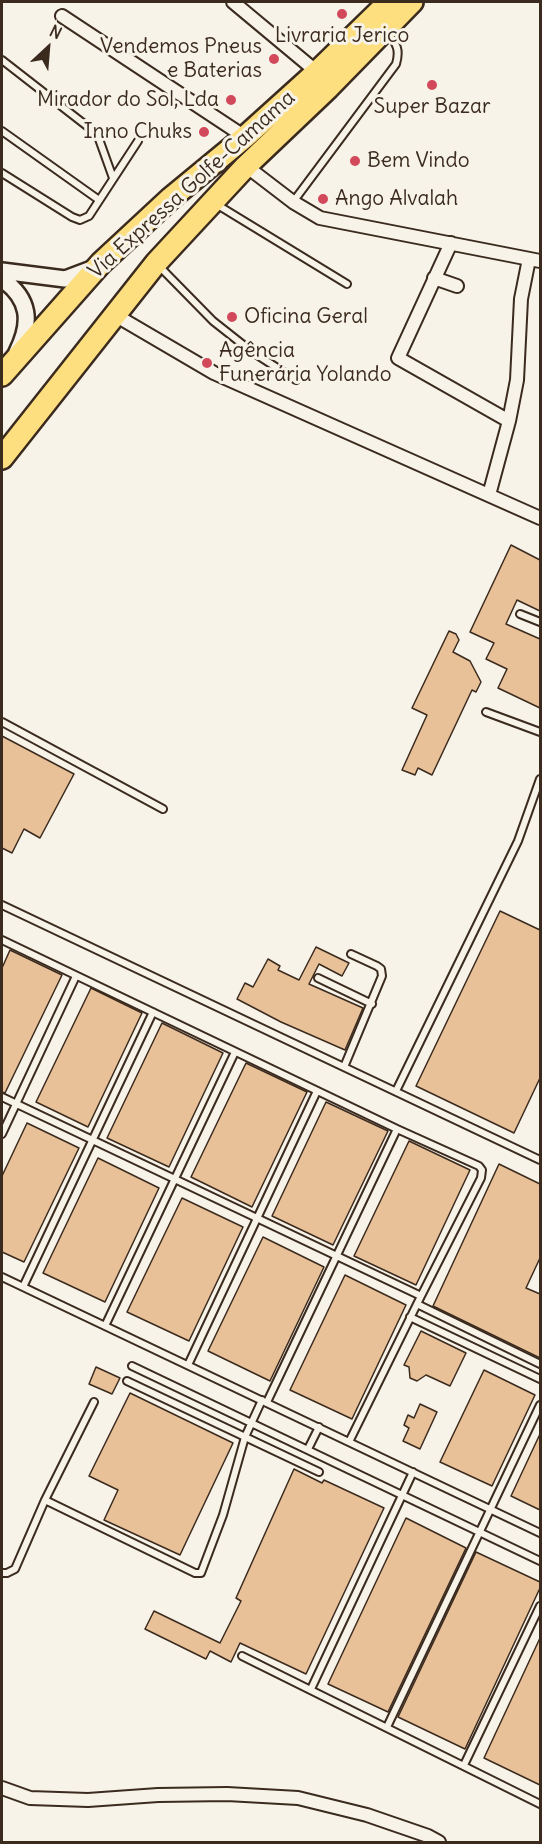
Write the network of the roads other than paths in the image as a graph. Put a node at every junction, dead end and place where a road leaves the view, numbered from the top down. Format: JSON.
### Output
{"nodes":[{"id":1,"x":233,"y":2,"type":"edge"},
{"id":2,"x":389,"y":2,"type":"edge"},
{"id":3,"x":412,"y":2,"type":"edge"},
{"id":4,"x":62,"y":16,"type":"dead end"},
{"id":5,"x":386,"y":31,"type":"junction"},
{"id":6,"x":2,"y":60,"type":"edge"},
{"id":7,"x":317,"y":72,"type":"junction"},
{"id":8,"x":2,"y":131,"type":"edge"},
{"id":9,"x":245,"y":137,"type":"junction"},
{"id":10,"x":138,"y":141,"type":"dead end"},
{"id":11,"x":246,"y":166,"type":"junction"},
{"id":12,"x":2,"y":173,"type":"edge"},
{"id":13,"x":114,"y":178,"type":"junction"},
{"id":14,"x":99,"y":200,"type":"junction"},
{"id":15,"x":213,"y":202,"type":"junction"},
{"id":16,"x":293,"y":202,"type":"junction"},
{"id":17,"x":451,"y":243,"type":"junction"},
{"id":18,"x":535,"y":260,"type":"edge"},
{"id":19,"x":101,"y":263,"type":"junction"},
{"id":20,"x":156,"y":263,"type":"junction"},
{"id":21,"x":2,"y":271,"type":"edge"},
{"id":22,"x":434,"y":278,"type":"junction"},
{"id":23,"x":2,"y":279,"type":"edge"},
{"id":24,"x":347,"y":284,"type":"dead end"},
{"id":25,"x":457,"y":286,"type":"dead end"},
{"id":26,"x":115,"y":315,"type":"junction"},
{"id":27,"x":8,"y":367,"type":"edge"},
{"id":28,"x":296,"y":380,"type":"dead end"},
{"id":29,"x":509,"y":421,"type":"junction"},
{"id":30,"x":2,"y":458,"type":"edge"},
{"id":31,"x":489,"y":495,"type":"junction"},
{"id":32,"x":540,"y":518,"type":"edge"},
{"id":33,"x":520,"y":614,"type":"dead end"},
{"id":34,"x":540,"y":622,"type":"edge"},
{"id":35,"x":486,"y":712,"type":"dead end"},
{"id":36,"x":2,"y":722,"type":"edge"},
{"id":37,"x":540,"y":732,"type":"edge"},
{"id":38,"x":540,"y":779,"type":"edge"},
{"id":39,"x":163,"y":809,"type":"dead end"},
{"id":40,"x":2,"y":904,"type":"edge"},
{"id":41,"x":2,"y":940,"type":"edge"},
{"id":42,"x":351,"y":954,"type":"dead end"},
{"id":43,"x":76,"y":976,"type":"junction"},
{"id":44,"x":318,"y":978,"type":"dead end"},
{"id":45,"x":372,"y":1004,"type":"junction"},
{"id":46,"x":153,"y":1012,"type":"junction"},
{"id":47,"x":236,"y":1052,"type":"junction"},
{"id":48,"x":344,"y":1067,"type":"junction"},
{"id":49,"x":317,"y":1091,"type":"junction"},
{"id":50,"x":396,"y":1091,"type":"junction"},
{"id":51,"x":2,"y":1097,"type":"edge"},
{"id":52,"x":16,"y":1104,"type":"junction"},
{"id":53,"x":397,"y":1129,"type":"junction"},
{"id":54,"x":2,"y":1134,"type":"edge"},
{"id":55,"x":93,"y":1140,"type":"junction"},
{"id":56,"x":540,"y":1160,"type":"edge"},
{"id":57,"x":175,"y":1179,"type":"junction"},
{"id":58,"x":257,"y":1218,"type":"junction"},
{"id":59,"x":337,"y":1256,"type":"junction"},
{"id":60,"x":2,"y":1277,"type":"edge"},
{"id":61,"x":23,"y":1287,"type":"junction"},
{"id":62,"x":421,"y":1296,"type":"junction"},
{"id":63,"x":417,"y":1304,"type":"junction"},
{"id":64,"x":411,"y":1317,"type":"junction"},
{"id":65,"x":105,"y":1326,"type":"junction"},
{"id":66,"x":540,"y":1364,"type":"edge"},
{"id":67,"x":188,"y":1365,"type":"junction"},
{"id":68,"x":132,"y":1366,"type":"dead end"},
{"id":69,"x":540,"y":1379,"type":"edge"},
{"id":70,"x":127,"y":1381,"type":"dead end"},
{"id":71,"x":265,"y":1401,"type":"junction"},
{"id":72,"x":94,"y":1402,"type":"dead end"},
{"id":73,"x":540,"y":1405,"type":"edge"},
{"id":74,"x":252,"y":1423,"type":"junction"},
{"id":75,"x":319,"y":1427,"type":"junction"},
{"id":76,"x":245,"y":1437,"type":"junction"},
{"id":77,"x":350,"y":1442,"type":"junction"},
{"id":78,"x":308,"y":1449,"type":"junction"},
{"id":79,"x":319,"y":1472,"type":"dead end"},
{"id":80,"x":413,"y":1472,"type":"junction"},
{"id":81,"x":402,"y":1495,"type":"junction"},
{"id":82,"x":45,"y":1500,"type":"junction"},
{"id":83,"x":491,"y":1509,"type":"junction"},
{"id":84,"x":480,"y":1532,"type":"junction"},
{"id":85,"x":540,"y":1533,"type":"edge"},
{"id":86,"x":540,"y":1561,"type":"edge"},
{"id":87,"x":2,"y":1573,"type":"edge"},
{"id":88,"x":540,"y":1606,"type":"edge"},
{"id":89,"x":242,"y":1656,"type":"dead end"},
{"id":90,"x":311,"y":1689,"type":"junction"},
{"id":91,"x":387,"y":1727,"type":"junction"},
{"id":92,"x":464,"y":1765,"type":"junction"},
{"id":93,"x":2,"y":1788,"type":"edge"},
{"id":94,"x":540,"y":1804,"type":"edge"},
{"id":95,"x":439,"y":1842,"type":"edge"}],
"edges":[{"from":1,"to":7,"type":"street"},
{"from":2,"to":7,"type":"highway","name":"Via Expressa Golfe-Camama"},
{"from":3,"to":5,"type":"highway"},
{"from":4,"to":9,"type":"street"},
{"from":5,"to":11,"type":"highway"},
{"from":5,"to":16,"type":"lane"},
{"from":6,"to":13,"type":"lane"},
{"from":7,"to":9,"type":"highway","name":"Via Expressa Golfe-Camama"},
{"from":8,"to":14,"type":"lane"},
{"from":9,"to":19,"type":"highway","name":"Via Expressa Golfe-Camama"},
{"from":10,"to":13,"type":"lane"},
{"from":11,"to":15,"type":"highway"},
{"from":11,"to":16,"type":"street"},
{"from":12,"to":14,"type":"lane"},
{"from":13,"to":14,"type":"lane"},
{"from":15,"to":20,"type":"highway"},
{"from":15,"to":24,"type":"lane"},
{"from":16,"to":17,"type":"street"},
{"from":17,"to":18,"type":"street"},
{"from":17,"to":22,"type":"street"},
{"from":18,"to":29,"type":"street"},
{"from":19,"to":21,"type":"street"},
{"from":19,"to":27,"type":"highway","name":"Via Expressa Golfe-Camama"},
{"from":20,"to":26,"type":"highway"},
{"from":20,"to":28,"type":"lane"},
{"from":22,"to":25,"type":"street"},
{"from":22,"to":29,"type":"street"},
{"from":23,"to":27,"type":"street"},
{"from":26,"to":30,"type":"highway"},
{"from":26,"to":31,"type":"street"},
{"from":29,"to":31,"type":"street"},
{"from":31,"to":32,"type":"street"},
{"from":33,"to":34,"type":"lane"},
{"from":35,"to":37,"type":"lane"},
{"from":36,"to":39,"type":"lane"},
{"from":38,"to":50,"type":"lane"},
{"from":40,"to":48,"type":"lane"},
{"from":41,"to":43,"type":"lane"},
{"from":42,"to":45,"type":"lane"},
{"from":43,"to":46,"type":"lane"},
{"from":43,"to":52,"type":"lane"},
{"from":44,"to":45,"type":"lane"},
{"from":45,"to":48,"type":"lane"},
{"from":46,"to":47,"type":"lane"},
{"from":46,"to":55,"type":"lane"},
{"from":47,"to":49,"type":"lane"},
{"from":47,"to":57,"type":"lane"},
{"from":48,"to":50,"type":"lane"},
{"from":49,"to":53,"type":"lane"},
{"from":49,"to":58,"type":"lane"},
{"from":50,"to":56,"type":"lane"},
{"from":51,"to":52,"type":"lane"},
{"from":52,"to":54,"type":"lane"},
{"from":52,"to":55,"type":"lane"},
{"from":53,"to":59,"type":"lane"},
{"from":53,"to":62,"type":"lane"},
{"from":55,"to":57,"type":"lane"},
{"from":55,"to":61,"type":"lane"},
{"from":57,"to":58,"type":"lane"},
{"from":57,"to":65,"type":"lane"},
{"from":58,"to":59,"type":"lane"},
{"from":58,"to":67,"type":"lane"},
{"from":59,"to":62,"type":"lane"},
{"from":59,"to":71,"type":"lane"},
{"from":60,"to":61,"type":"lane"},
{"from":61,"to":65,"type":"lane"},
{"from":62,"to":63,"type":"lane"},
{"from":63,"to":64,"type":"lane"},
{"from":63,"to":66,"type":"lane"},
{"from":64,"to":69,"type":"lane"},
{"from":64,"to":77,"type":"lane"},
{"from":65,"to":67,"type":"lane"},
{"from":67,"to":71,"type":"lane"},
{"from":68,"to":74,"type":"lane"},
{"from":70,"to":76,"type":"lane"},
{"from":71,"to":74,"type":"lane"},
{"from":71,"to":75,"type":"lane"},
{"from":72,"to":82,"type":"lane"},
{"from":73,"to":83,"type":"lane"},
{"from":74,"to":76,"type":"lane"},
{"from":74,"to":78,"type":"lane"},
{"from":75,"to":77,"type":"lane"},
{"from":75,"to":78,"type":"lane"},
{"from":76,"to":79,"type":"lane"},
{"from":76,"to":82,"type":"lane"},
{"from":77,"to":80,"type":"lane"},
{"from":78,"to":81,"type":"lane"},
{"from":80,"to":81,"type":"lane"},
{"from":80,"to":83,"type":"lane"},
{"from":81,"to":84,"type":"lane"},
{"from":81,"to":90,"type":"lane"},
{"from":82,"to":87,"type":"lane"},
{"from":83,"to":84,"type":"lane"},
{"from":83,"to":85,"type":"lane"},
{"from":84,"to":86,"type":"lane"},
{"from":84,"to":91,"type":"lane"},
{"from":88,"to":92,"type":"lane"},
{"from":89,"to":90,"type":"lane"},
{"from":90,"to":91,"type":"lane"},
{"from":91,"to":92,"type":"lane"},
{"from":92,"to":94,"type":"lane"},
{"from":93,"to":95,"type":"street"}]}
